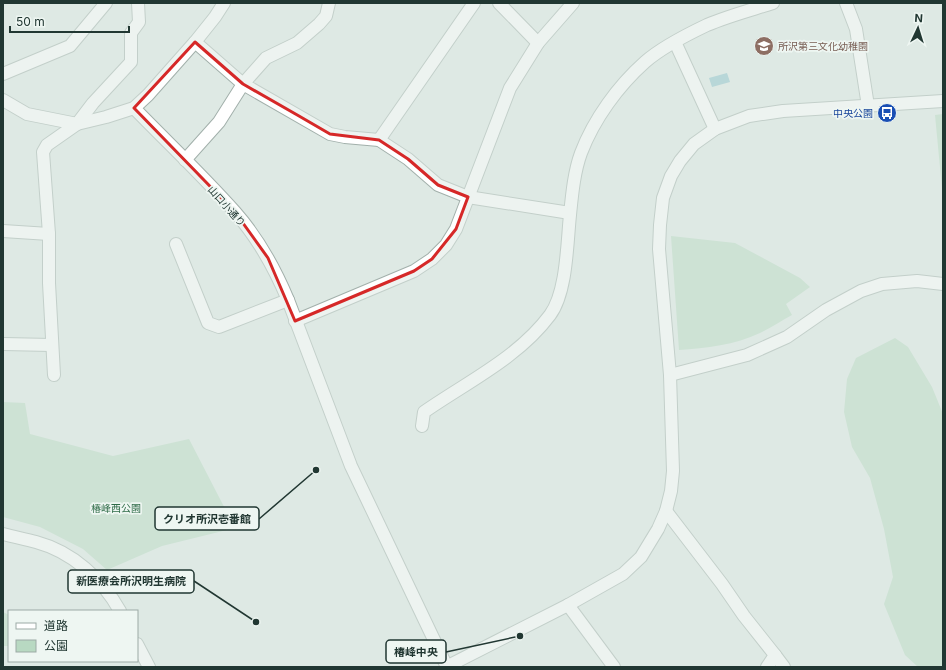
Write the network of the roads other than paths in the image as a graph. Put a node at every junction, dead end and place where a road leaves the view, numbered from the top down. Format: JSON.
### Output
{"nodes":[{"id":1,"x":106,"y":3,"type":"edge"},
{"id":2,"x":138,"y":3,"type":"edge"},
{"id":3,"x":224,"y":3,"type":"edge"},
{"id":4,"x":329,"y":3,"type":"edge"},
{"id":5,"x":474,"y":3,"type":"edge"},
{"id":6,"x":498,"y":3,"type":"edge"},
{"id":7,"x":573,"y":3,"type":"edge"},
{"id":8,"x":773,"y":3,"type":"edge"},
{"id":9,"x":846,"y":3,"type":"edge"},
{"id":10,"x":196,"y":42,"type":"junction"},
{"id":11,"x":674,"y":42,"type":"junction"},
{"id":12,"x":538,"y":43,"type":"junction"},
{"id":13,"x":3,"y":74,"type":"edge"},
{"id":14,"x":243,"y":84,"type":"junction"},
{"id":15,"x":3,"y":100,"type":"edge"},
{"id":16,"x":943,"y":101,"type":"edge"},
{"id":17,"x":868,"y":106,"type":"junction"},
{"id":18,"x":134,"y":108,"type":"junction"},
{"id":19,"x":77,"y":124,"type":"junction"},
{"id":20,"x":715,"y":129,"type":"junction"},
{"id":21,"x":379,"y":140,"type":"junction"},
{"id":22,"x":185,"y":160,"type":"junction"},
{"id":23,"x":468,"y":197,"type":"junction"},
{"id":24,"x":570,"y":213,"type":"junction"},
{"id":25,"x":3,"y":231,"type":"edge"},
{"id":26,"x":49,"y":234,"type":"junction"},
{"id":27,"x":176,"y":244,"type":"dead end"},
{"id":28,"x":943,"y":284,"type":"edge"},
{"id":29,"x":288,"y":300,"type":"junction"},
{"id":30,"x":295,"y":321,"type":"junction"},
{"id":31,"x":3,"y":344,"type":"edge"},
{"id":32,"x":52,"y":345,"type":"junction"},
{"id":33,"x":54,"y":375,"type":"dead end"},
{"id":34,"x":670,"y":376,"type":"junction"},
{"id":35,"x":422,"y":426,"type":"dead end"},
{"id":36,"x":666,"y":511,"type":"junction"},
{"id":37,"x":3,"y":534,"type":"edge"},
{"id":38,"x":568,"y":605,"type":"junction"},
{"id":39,"x":119,"y":610,"type":"edge"},
{"id":40,"x":138,"y":646,"type":"edge"},
{"id":41,"x":775,"y":655,"type":"junction"},
{"id":42,"x":148,"y":667,"type":"edge"},
{"id":43,"x":447,"y":667,"type":"edge"},
{"id":44,"x":614,"y":667,"type":"edge"},
{"id":45,"x":766,"y":667,"type":"edge"},
{"id":46,"x":784,"y":667,"type":"edge"}],
"edges":[{"from":1,"to":13,"type":"street"},
{"from":2,"to":19,"type":"street"},
{"from":3,"to":10,"type":"street"},
{"from":4,"to":14,"type":"street"},
{"from":5,"to":21,"type":"street"},
{"from":6,"to":12,"type":"street"},
{"from":7,"to":12,"type":"street"},
{"from":8,"to":11,"type":"street"},
{"from":9,"to":17,"type":"street"},
{"from":10,"to":14,"type":"street"},
{"from":10,"to":18,"type":"street"},
{"from":11,"to":20,"type":"street"},
{"from":11,"to":24,"type":"street"},
{"from":12,"to":23,"type":"street"},
{"from":14,"to":21,"type":"street"},
{"from":14,"to":22,"type":"street"},
{"from":15,"to":19,"type":"street"},
{"from":16,"to":17,"type":"street"},
{"from":17,"to":20,"type":"street"},
{"from":18,"to":19,"type":"street"},
{"from":18,"to":22,"type":"street","name":"山口小通り"},
{"from":19,"to":26,"type":"street"},
{"from":20,"to":34,"type":"street"},
{"from":21,"to":23,"type":"street"},
{"from":22,"to":29,"type":"street","name":"山口小通り"},
{"from":23,"to":24,"type":"street"},
{"from":23,"to":30,"type":"street"},
{"from":24,"to":35,"type":"street"},
{"from":25,"to":26,"type":"street"},
{"from":26,"to":32,"type":"street"},
{"from":27,"to":29,"type":"street"},
{"from":28,"to":34,"type":"street"},
{"from":29,"to":30,"type":"street","name":"山口小通り"},
{"from":30,"to":43,"type":"street","name":"山口小通り"},
{"from":31,"to":32,"type":"street"},
{"from":32,"to":33,"type":"street"},
{"from":34,"to":36,"type":"street"},
{"from":36,"to":38,"type":"street"},
{"from":36,"to":41,"type":"street"},
{"from":37,"to":39,"type":"street"},
{"from":38,"to":43,"type":"street"},
{"from":38,"to":44,"type":"street"},
{"from":40,"to":42,"type":"street"},
{"from":41,"to":45,"type":"street"},
{"from":41,"to":46,"type":"street"}]}
